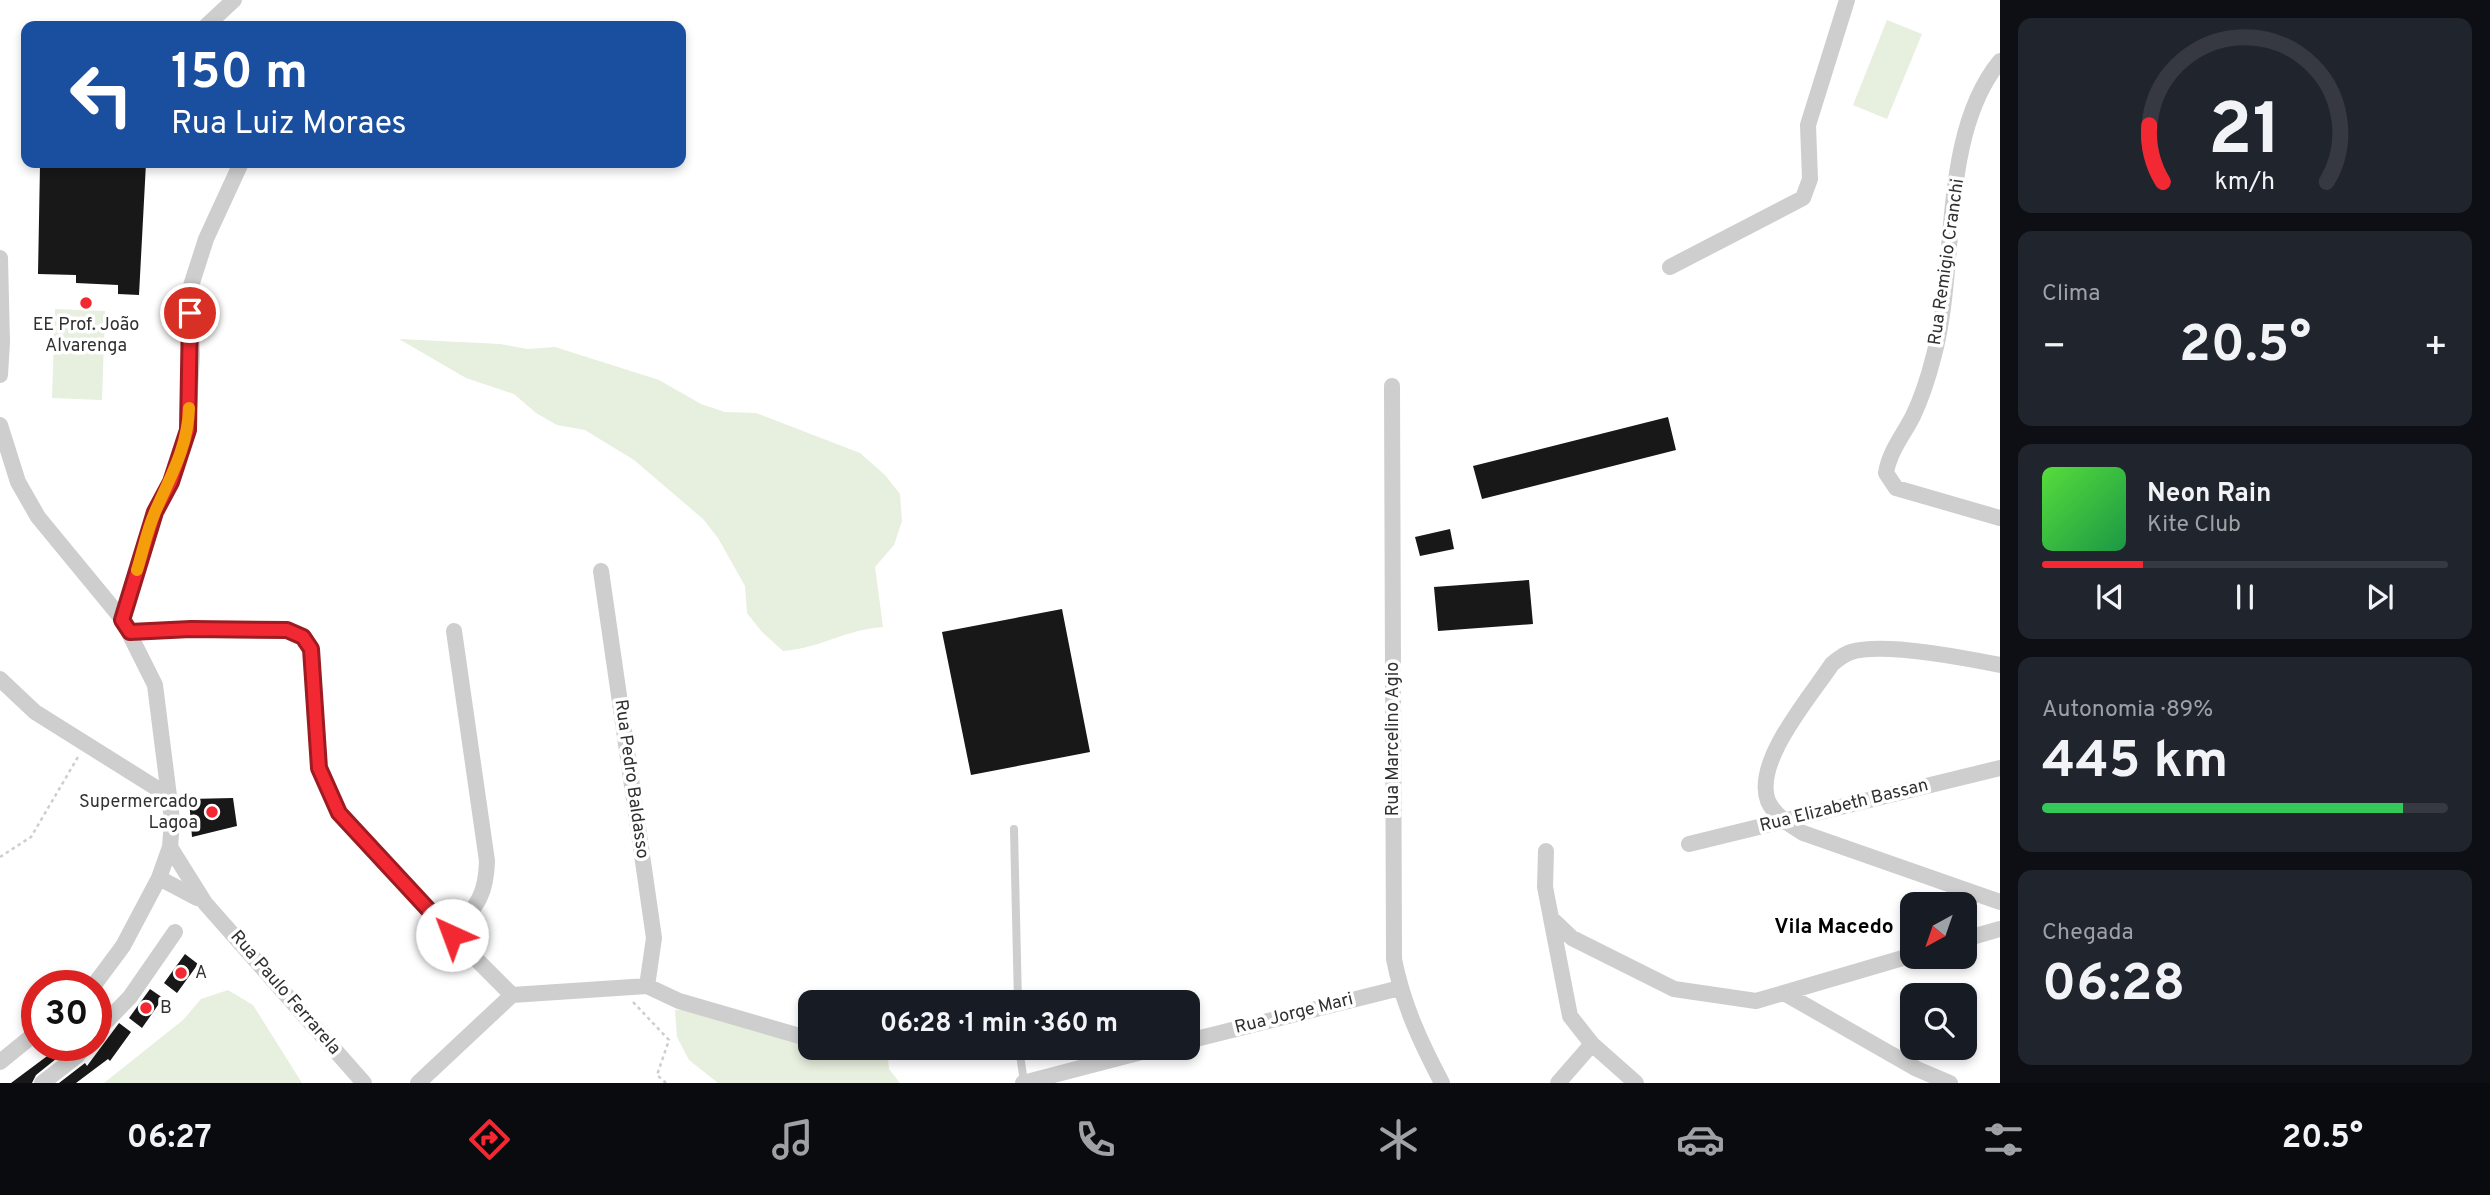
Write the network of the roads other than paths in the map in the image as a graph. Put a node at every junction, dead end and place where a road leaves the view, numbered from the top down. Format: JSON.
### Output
{"nodes":[{"id":1,"x":234,"y":0,"type":"edge"},
{"id":2,"x":1847,"y":0,"type":"edge"},
{"id":3,"x":211,"y":21,"type":"edge"},
{"id":4,"x":2000,"y":61,"type":"edge"},
{"id":5,"x":239,"y":168,"type":"edge"},
{"id":6,"x":0,"y":258,"type":"edge"},
{"id":7,"x":1670,"y":267,"type":"dead end"},
{"id":8,"x":1,"y":334,"type":"edge"},
{"id":9,"x":0,"y":375,"type":"edge"},
{"id":10,"x":1392,"y":386,"type":"dead end"},
{"id":11,"x":0,"y":425,"type":"edge"},
{"id":12,"x":2000,"y":518,"type":"edge"},
{"id":13,"x":601,"y":571,"type":"dead end"},
{"id":14,"x":126,"y":626,"type":"junction"},
{"id":15,"x":454,"y":631,"type":"dead end"},
{"id":16,"x":2000,"y":665,"type":"edge"},
{"id":17,"x":0,"y":680,"type":"edge"},
{"id":18,"x":2000,"y":768,"type":"edge"},
{"id":19,"x":169,"y":796,"type":"junction"},
{"id":20,"x":1783,"y":821,"type":"junction"},
{"id":21,"x":1014,"y":830,"type":"dead end"},
{"id":22,"x":1689,"y":844,"type":"dead end"},
{"id":23,"x":170,"y":847,"type":"junction"},
{"id":24,"x":1546,"y":851,"type":"dead end"},
{"id":25,"x":159,"y":878,"type":"junction"},
{"id":26,"x":2000,"y":902,"type":"edge"},
{"id":27,"x":205,"y":903,"type":"junction"},
{"id":28,"x":1551,"y":918,"type":"junction"},
{"id":29,"x":2000,"y":929,"type":"edge"},
{"id":30,"x":175,"y":932,"type":"dead end"},
{"id":31,"x":452,"y":935,"type":"junction"},
{"id":32,"x":1978,"y":935,"type":"edge"},
{"id":33,"x":1900,"y":959,"type":"edge"},
{"id":34,"x":105,"y":970,"type":"edge"},
{"id":35,"x":647,"y":986,"type":"junction"},
{"id":36,"x":1400,"y":988,"type":"junction"},
{"id":37,"x":1018,"y":990,"type":"edge"},
{"id":38,"x":1784,"y":993,"type":"junction"},
{"id":39,"x":512,"y":995,"type":"junction"},
{"id":40,"x":112,"y":1016,"type":"edge"},
{"id":41,"x":798,"y":1036,"type":"edge"},
{"id":42,"x":1200,"y":1038,"type":"edge"},
{"id":43,"x":1592,"y":1044,"type":"junction"},
{"id":44,"x":21,"y":1045,"type":"edge"},
{"id":45,"x":1021,"y":1060,"type":"edge"},
{"id":46,"x":1110,"y":1060,"type":"edge"},
{"id":47,"x":71,"y":1061,"type":"edge"},
{"id":48,"x":0,"y":1062,"type":"edge"},
{"id":49,"x":1914,"y":1076,"type":"edge"},
{"id":50,"x":1024,"y":1082,"type":"edge"},
{"id":51,"x":42,"y":1083,"type":"edge"},
{"id":52,"x":365,"y":1083,"type":"edge"},
{"id":53,"x":418,"y":1083,"type":"edge"},
{"id":54,"x":1442,"y":1083,"type":"edge"},
{"id":55,"x":1558,"y":1083,"type":"edge"},
{"id":56,"x":1636,"y":1083,"type":"edge"},
{"id":57,"x":1950,"y":1083,"type":"edge"}],
"edges":[{"from":1,"to":3,"type":"street"},
{"from":2,"to":7,"type":"street"},
{"from":4,"to":12,"type":"street","name":"Rua Remigio Cranchi"},
{"from":5,"to":14,"type":"street"},
{"from":6,"to":8,"type":"street"},
{"from":8,"to":9,"type":"street"},
{"from":10,"to":36,"type":"street","name":"Rua Marcelino Agio"},
{"from":11,"to":14,"type":"street"},
{"from":13,"to":35,"type":"street","name":"Rua Pedro Baldasso"},
{"from":14,"to":19,"type":"street"},
{"from":14,"to":31,"type":"street"},
{"from":15,"to":31,"type":"street"},
{"from":16,"to":20,"type":"street"},
{"from":17,"to":19,"type":"street"},
{"from":18,"to":20,"type":"street","name":"Rua Elizabeth Bassan"},
{"from":19,"to":23,"type":"street"},
{"from":20,"to":22,"type":"street","name":"Rua Elizabeth Bassan"},
{"from":20,"to":26,"type":"street"},
{"from":21,"to":37,"type":"lane"},
{"from":23,"to":25,"type":"street"},
{"from":23,"to":27,"type":"street","name":"Rua Paulo Ferrarela"},
{"from":24,"to":28,"type":"street"},
{"from":25,"to":27,"type":"street","name":"Rua Paulo Ferrarela"},
{"from":25,"to":34,"type":"street"},
{"from":27,"to":52,"type":"street","name":"Rua Paulo Ferrarela"},
{"from":28,"to":38,"type":"street"},
{"from":28,"to":43,"type":"street"},
{"from":29,"to":32,"type":"street"},
{"from":30,"to":40,"type":"street"},
{"from":31,"to":39,"type":"street"},
{"from":33,"to":38,"type":"street"},
{"from":35,"to":39,"type":"street"},
{"from":35,"to":41,"type":"street"},
{"from":36,"to":42,"type":"street","name":"Rua Jorge Mari"},
{"from":36,"to":54,"type":"street","name":"Rua Marcelino Agio"},
{"from":38,"to":49,"type":"street"},
{"from":39,"to":53,"type":"street"},
{"from":43,"to":55,"type":"street"},
{"from":43,"to":56,"type":"street"},
{"from":44,"to":48,"type":"street"},
{"from":45,"to":50,"type":"lane"},
{"from":46,"to":50,"type":"street"},
{"from":47,"to":51,"type":"street"},
{"from":49,"to":57,"type":"street"}]}
